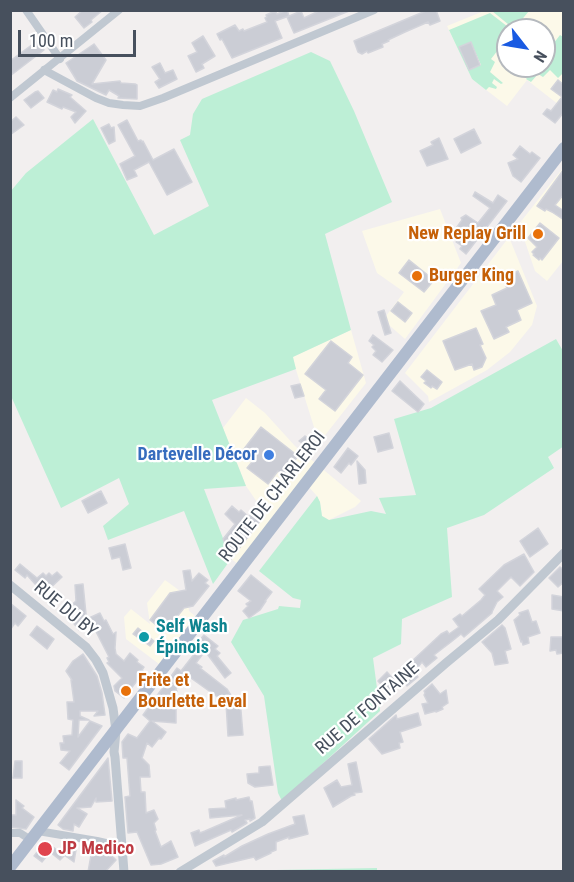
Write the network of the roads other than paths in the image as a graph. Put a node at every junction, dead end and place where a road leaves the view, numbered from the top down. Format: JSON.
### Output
{"nodes":[{"id":1,"x":26,"y":10,"type":"edge"},
{"id":2,"x":119,"y":10,"type":"edge"},
{"id":3,"x":374,"y":10,"type":"edge"},
{"id":4,"x":60,"y":59,"type":"junction"},
{"id":5,"x":44,"y":70,"type":"junction"},
{"id":6,"x":10,"y":98,"type":"edge"},
{"id":7,"x":564,"y":148,"type":"edge"},
{"id":8,"x":564,"y":553,"type":"edge"},
{"id":9,"x":10,"y":585,"type":"edge"},
{"id":10,"x":116,"y":731,"type":"junction"},
{"id":11,"x":10,"y":833,"type":"edge"},
{"id":12,"x":35,"y":836,"type":"junction"},
{"id":13,"x":123,"y":848,"type":"junction"},
{"id":14,"x":10,"y":867,"type":"edge"},
{"id":15,"x":124,"y":872,"type":"edge"},
{"id":16,"x":180,"y":872,"type":"edge"}],
"edges":[{"from":1,"to":4,"type":"street"},
{"from":2,"to":4,"type":"street"},
{"from":3,"to":5,"type":"street"},
{"from":4,"to":5,"type":"street"},
{"from":5,"to":6,"type":"street"},
{"from":7,"to":10,"type":"main road","name":"ROUTE DE CHARLEROI"},
{"from":8,"to":16,"type":"street","name":"RUE DE FONTAINE"},
{"from":9,"to":10,"type":"street","name":"RUE DU BY"},
{"from":10,"to":12,"type":"main road","name":"ROUTE DE CHARLEROI"},
{"from":10,"to":13,"type":"street","name":"RUE DU BY"},
{"from":11,"to":12,"type":"street"},
{"from":12,"to":13,"type":"street"},
{"from":12,"to":14,"type":"main road","name":"ROUTE DE CHARLEROI"},
{"from":13,"to":15,"type":"street","name":"RUE DU BY"}]}
